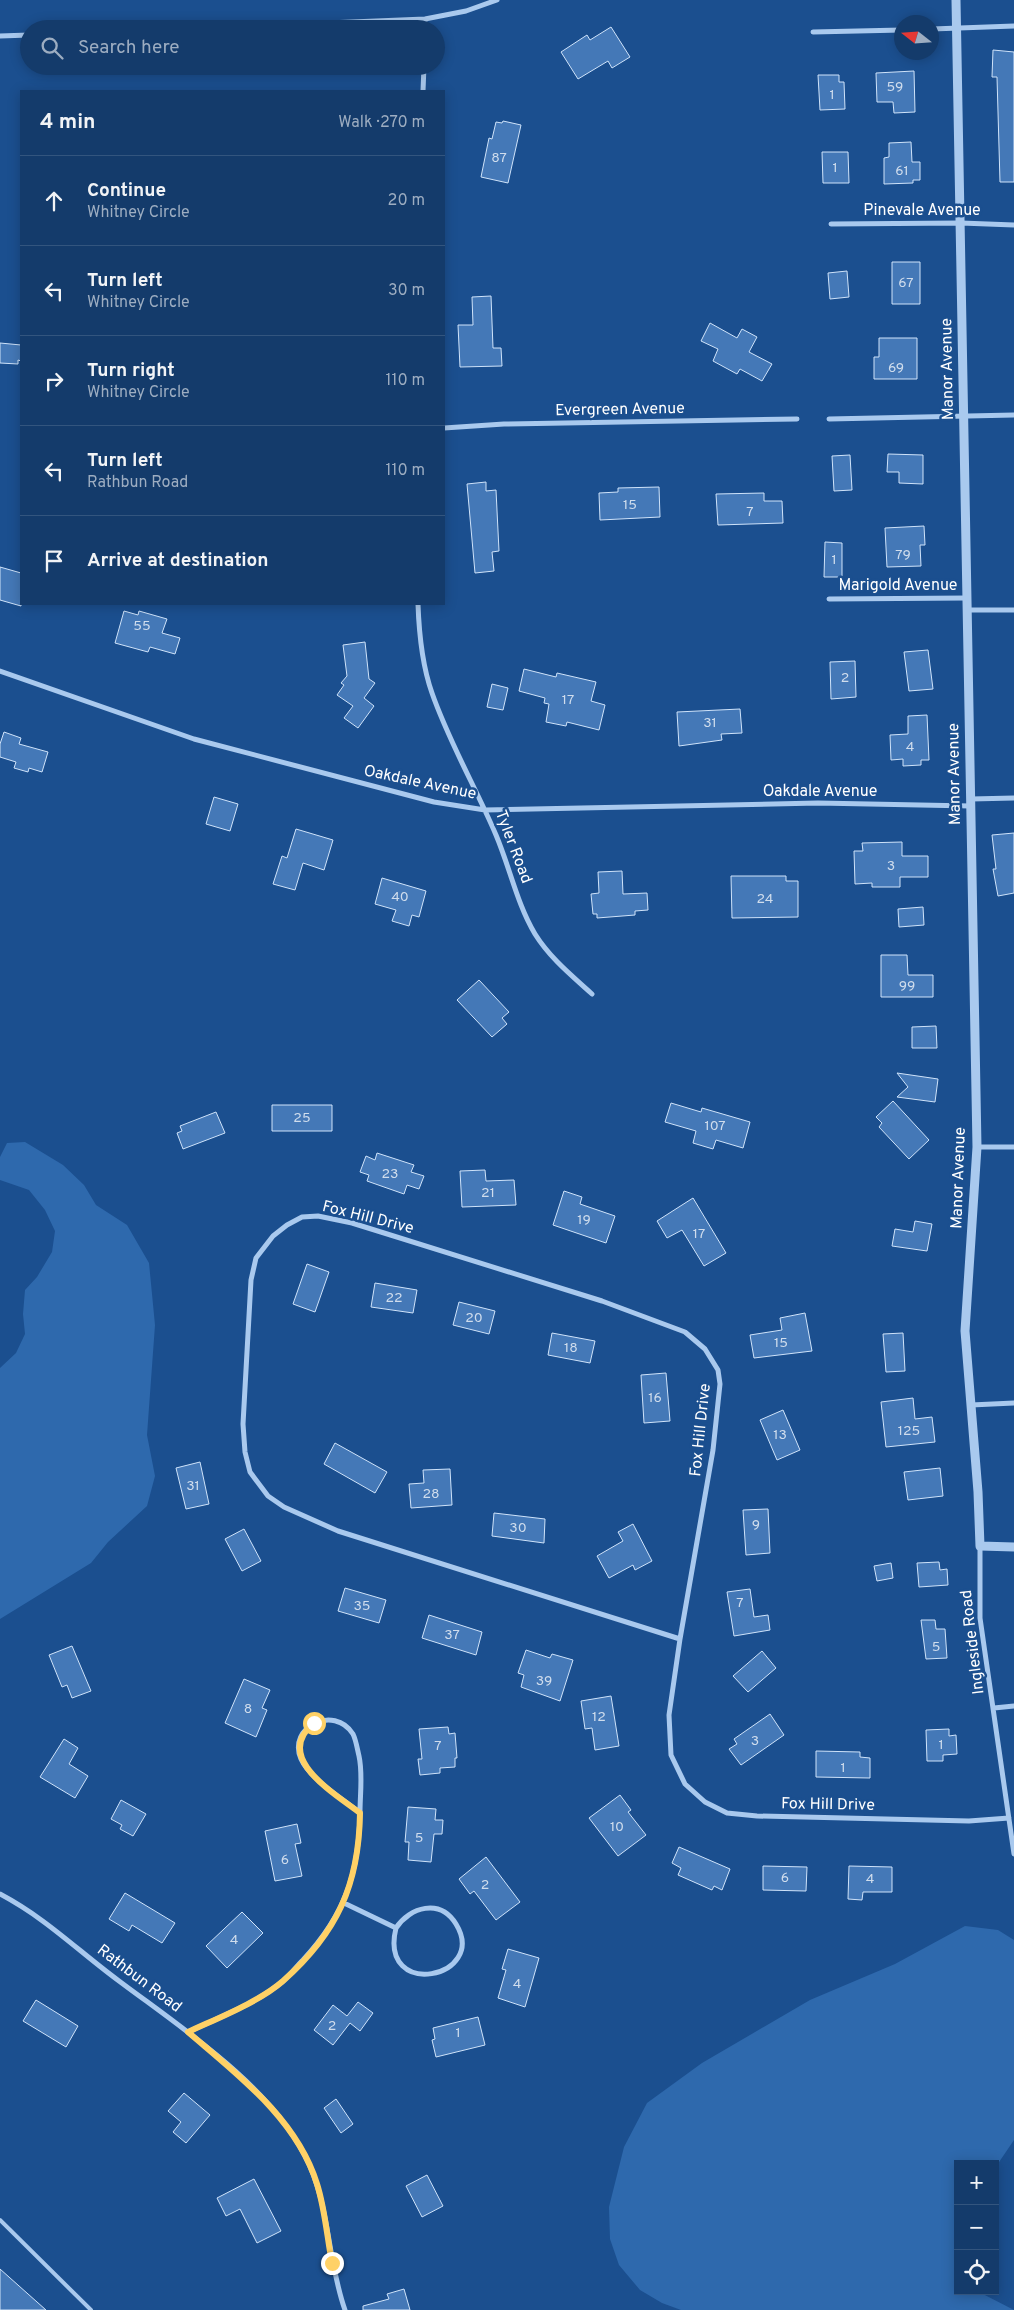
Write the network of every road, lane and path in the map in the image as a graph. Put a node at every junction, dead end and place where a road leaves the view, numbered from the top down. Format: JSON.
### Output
{"nodes":[{"id":1,"x":497,"y":0,"type":"edge"},
{"id":2,"x":956,"y":0,"type":"edge"},
{"id":3,"x":425,"y":19,"type":"joint"},
{"id":4,"x":400,"y":20,"type":"edge"},
{"id":5,"x":1014,"y":26,"type":"edge"},
{"id":6,"x":957,"y":28,"type":"junction"},
{"id":7,"x":939,"y":29,"type":"edge"},
{"id":8,"x":894,"y":30,"type":"edge"},
{"id":9,"x":813,"y":32,"type":"dead end"},
{"id":10,"x":20,"y":35,"type":"edge"},
{"id":11,"x":0,"y":36,"type":"edge"},
{"id":12,"x":424,"y":75,"type":"edge"},
{"id":13,"x":423,"y":90,"type":"edge"},
{"id":14,"x":960,"y":223,"type":"junction"},
{"id":15,"x":831,"y":224,"type":"dead end"},
{"id":16,"x":1014,"y":225,"type":"edge"},
{"id":17,"x":1014,"y":415,"type":"edge"},
{"id":18,"x":964,"y":416,"type":"junction"},
{"id":19,"x":797,"y":419,"type":"dead end"},
{"id":20,"x":829,"y":419,"type":"dead end"},
{"id":21,"x":445,"y":428,"type":"edge"},
{"id":22,"x":967,"y":598,"type":"junction"},
{"id":23,"x":829,"y":599,"type":"dead end"},
{"id":24,"x":418,"y":605,"type":"edge"},
{"id":25,"x":967,"y":610,"type":"junction"},
{"id":26,"x":1014,"y":610,"type":"edge"},
{"id":27,"x":0,"y":671,"type":"edge"},
{"id":28,"x":1014,"y":798,"type":"edge"},
{"id":29,"x":971,"y":803,"type":"junction"},
{"id":30,"x":486,"y":810,"type":"junction"},
{"id":31,"x":592,"y":994,"type":"dead end"},
{"id":32,"x":1014,"y":1146,"type":"edge"},
{"id":33,"x":977,"y":1147,"type":"junction"},
{"id":34,"x":1014,"y":1403,"type":"edge"},
{"id":35,"x":970,"y":1405,"type":"junction"},
{"id":36,"x":980,"y":1546,"type":"junction"},
{"id":37,"x":1014,"y":1547,"type":"edge"},
{"id":38,"x":680,"y":1638,"type":"junction"},
{"id":39,"x":1014,"y":1706,"type":"edge"},
{"id":40,"x":994,"y":1708,"type":"junction"},
{"id":41,"x":360,"y":1813,"type":"junction"},
{"id":42,"x":1009,"y":1818,"type":"junction"},
{"id":43,"x":1014,"y":1854,"type":"edge"},
{"id":44,"x":0,"y":1894,"type":"edge"},
{"id":45,"x":344,"y":1903,"type":"junction"},
{"id":46,"x":396,"y":1928,"type":"junction"},
{"id":47,"x":188,"y":2032,"type":"junction"},
{"id":48,"x":0,"y":2220,"type":"edge"},
{"id":49,"x":91,"y":2310,"type":"edge"},
{"id":50,"x":344,"y":2310,"type":"edge"}],
"edges":[{"from":1,"to":3,"type":"street"},
{"from":2,"to":6,"type":"street","name":"Manor Avenue"},
{"from":3,"to":4,"type":"street"},
{"from":5,"to":6,"type":"street"},
{"from":6,"to":7,"type":"street"},
{"from":6,"to":14,"type":"street","name":"Manor Avenue"},
{"from":8,"to":9,"type":"street"},
{"from":10,"to":11,"type":"street"},
{"from":12,"to":13,"type":"street"},
{"from":14,"to":15,"type":"street","name":"Pinevale Avenue"},
{"from":14,"to":16,"type":"street","name":"Pinevale Avenue"},
{"from":14,"to":18,"type":"street","name":"Manor Avenue"},
{"from":17,"to":18,"type":"street"},
{"from":18,"to":20,"type":"street"},
{"from":18,"to":22,"type":"street","name":"Manor Avenue"},
{"from":19,"to":21,"type":"street","name":"Evergreen Avenue"},
{"from":22,"to":23,"type":"street","name":"Marigold Avenue"},
{"from":22,"to":25,"type":"street","name":"Manor Avenue"},
{"from":24,"to":30,"type":"street","name":"Tyler Road"},
{"from":25,"to":26,"type":"street","name":"Marigold Avenue"},
{"from":25,"to":29,"type":"street","name":"Manor Avenue"},
{"from":27,"to":30,"type":"street","name":"Oakdale Avenue"},
{"from":28,"to":29,"type":"street","name":"Oakdale Avenue"},
{"from":29,"to":30,"type":"street","name":"Oakdale Avenue"},
{"from":29,"to":33,"type":"street","name":"Manor Avenue"},
{"from":30,"to":31,"type":"street","name":"Tyler Road"},
{"from":32,"to":33,"type":"street"},
{"from":33,"to":35,"type":"street","name":"Manor Avenue"},
{"from":34,"to":35,"type":"street"},
{"from":35,"to":36,"type":"street","name":"Manor Avenue"},
{"from":36,"to":37,"type":"street"},
{"from":36,"to":40,"type":"street","name":"Ingleside Road"},
{"from":38,"to":38,"type":"street","name":"Fox Hill Drive"},
{"from":38,"to":42,"type":"street","name":"Fox Hill Drive"},
{"from":39,"to":40,"type":"street"},
{"from":40,"to":42,"type":"street","name":"Ingleside Road"},
{"from":41,"to":41,"type":"street"},
{"from":41,"to":45,"type":"street"},
{"from":42,"to":43,"type":"street","name":"Ingleside Road"},
{"from":44,"to":47,"type":"street","name":"Rathbun Road"},
{"from":45,"to":46,"type":"street"},
{"from":45,"to":47,"type":"street"},
{"from":46,"to":46,"type":"street"},
{"from":47,"to":50,"type":"street","name":"Rathbun Road"},
{"from":48,"to":49,"type":"lane"}]}
